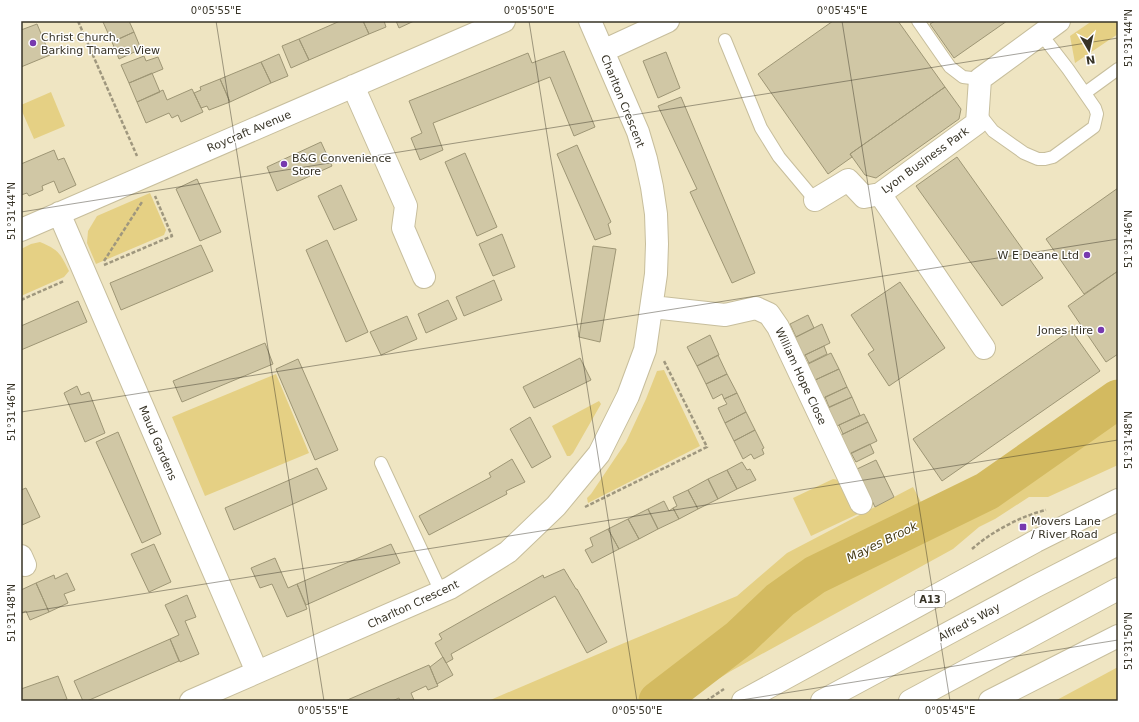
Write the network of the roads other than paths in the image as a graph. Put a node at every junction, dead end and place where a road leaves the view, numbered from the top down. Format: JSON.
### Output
{"nodes":[{"id":1,"x":504,"y":21,"type":"edge"},
{"id":2,"x":590,"y":21,"type":"edge"},
{"id":3,"x":668,"y":21,"type":"edge"},
{"id":4,"x":918,"y":21,"type":"edge"},
{"id":5,"x":1059,"y":21,"type":"edge"},
{"id":6,"x":1041,"y":34,"type":"junction"},
{"id":7,"x":725,"y":40,"type":"dead end"},
{"id":8,"x":603,"y":52,"type":"junction"},
{"id":9,"x":1118,"y":69,"type":"edge"},
{"id":10,"x":980,"y":79,"type":"junction"},
{"id":11,"x":353,"y":86,"type":"junction"},
{"id":12,"x":1085,"y":93,"type":"junction"},
{"id":13,"x":978,"y":112,"type":"junction"},
{"id":14,"x":880,"y":194,"type":"junction"},
{"id":15,"x":816,"y":200,"type":"joint"},
{"id":16,"x":59,"y":213,"type":"junction"},
{"id":17,"x":21,"y":230,"type":"edge"},
{"id":18,"x":424,"y":277,"type":"dead end"},
{"id":19,"x":652,"y":307,"type":"junction"},
{"id":20,"x":984,"y":348,"type":"dead end"},
{"id":21,"x":381,"y":463,"type":"dead end"},
{"id":22,"x":1118,"y":500,"type":"edge"},
{"id":23,"x":860,"y":504,"type":"dead end"},
{"id":24,"x":1118,"y":544,"type":"edge"},
{"id":25,"x":1118,"y":589,"type":"edge"},
{"id":26,"x":441,"y":592,"type":"junction"},
{"id":27,"x":1118,"y":636,"type":"edge"},
{"id":28,"x":257,"y":672,"type":"junction"},
{"id":29,"x":191,"y":701,"type":"edge"},
{"id":30,"x":743,"y":701,"type":"edge"},
{"id":31,"x":822,"y":701,"type":"edge"},
{"id":32,"x":910,"y":701,"type":"edge"},
{"id":33,"x":990,"y":701,"type":"edge"}],
"edges":[{"from":1,"to":11,"type":"main road","name":"Roycraft Avenue"},
{"from":2,"to":8,"type":"main road","name":"Charlton Crescent"},
{"from":3,"to":8,"type":"main road"},
{"from":4,"to":10,"type":"lane"},
{"from":5,"to":6,"type":"main road"},
{"from":6,"to":10,"type":"main road"},
{"from":6,"to":12,"type":"lane"},
{"from":7,"to":15,"type":"lane"},
{"from":8,"to":19,"type":"main road","name":"Charlton Crescent"},
{"from":9,"to":12,"type":"lane"},
{"from":10,"to":13,"type":"main road","name":"Lyon Business Park"},
{"from":11,"to":16,"type":"main road","name":"Roycraft Avenue"},
{"from":11,"to":18,"type":"main road"},
{"from":12,"to":13,"type":"lane"},
{"from":13,"to":14,"type":"main road","name":"Lyon Business Park"},
{"from":14,"to":15,"type":"main road","name":"Lyon Business Park"},
{"from":14,"to":20,"type":"main road"},
{"from":16,"to":17,"type":"main road","name":"Roycraft Avenue"},
{"from":16,"to":28,"type":"main road","name":"Maud Gardens"},
{"from":19,"to":23,"type":"main road","name":"William Hope Close"},
{"from":19,"to":26,"type":"main road","name":"Charlton Crescent"},
{"from":21,"to":26,"type":"lane"},
{"from":22,"to":30,"type":"main road","number":"A13"},
{"from":24,"to":31,"type":"main road","name":"Alfred's Way"},
{"from":25,"to":32,"type":"main road"},
{"from":26,"to":28,"type":"main road","name":"Charlton Crescent"},
{"from":27,"to":33,"type":"main road"},
{"from":28,"to":29,"type":"main road","name":"Charlton Crescent"}]}
